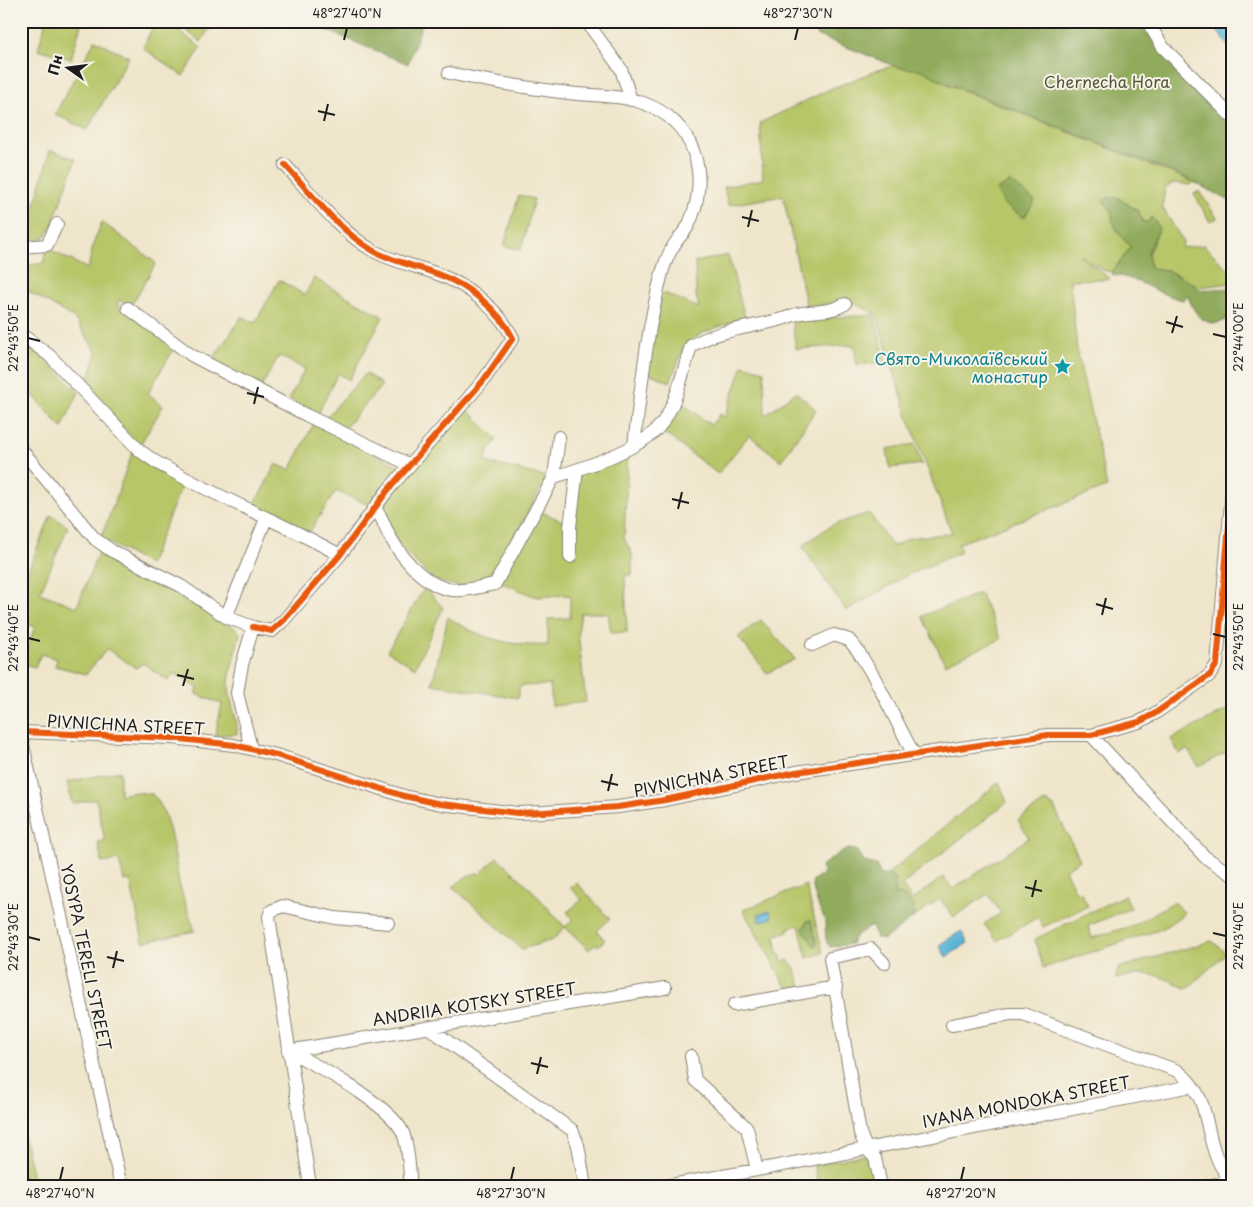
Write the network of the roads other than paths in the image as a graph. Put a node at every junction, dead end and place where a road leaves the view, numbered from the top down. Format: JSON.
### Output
{"nodes":[{"id":1,"x":586,"y":21,"type":"edge"},
{"id":2,"x":1147,"y":21,"type":"edge"},
{"id":3,"x":449,"y":73,"type":"dead end"},
{"id":4,"x":632,"y":100,"type":"junction"},
{"id":5,"x":1232,"y":117,"type":"edge"},
{"id":6,"x":285,"y":165,"type":"dead end"},
{"id":7,"x":57,"y":224,"type":"dead end"},
{"id":8,"x":21,"y":226,"type":"edge"},
{"id":9,"x":22,"y":250,"type":"edge"},
{"id":10,"x":845,"y":304,"type":"dead end"},
{"id":11,"x":128,"y":308,"type":"dead end"},
{"id":12,"x":21,"y":334,"type":"edge"},
{"id":13,"x":559,"y":437,"type":"dead end"},
{"id":14,"x":634,"y":445,"type":"junction"},
{"id":15,"x":23,"y":454,"type":"edge"},
{"id":16,"x":410,"y":465,"type":"junction"},
{"id":17,"x":577,"y":470,"type":"junction"},
{"id":18,"x":554,"y":477,"type":"junction"},
{"id":19,"x":1232,"y":491,"type":"edge"},
{"id":20,"x":374,"y":508,"type":"junction"},
{"id":21,"x":266,"y":519,"type":"junction"},
{"id":22,"x":340,"y":555,"type":"junction"},
{"id":23,"x":570,"y":557,"type":"dead end"},
{"id":24,"x":226,"y":617,"type":"junction"},
{"id":25,"x":253,"y":627,"type":"junction"},
{"id":26,"x":812,"y":645,"type":"dead end"},
{"id":27,"x":21,"y":732,"type":"edge"},
{"id":28,"x":1090,"y":735,"type":"junction"},
{"id":29,"x":21,"y":736,"type":"edge"},
{"id":30,"x":251,"y":748,"type":"junction"},
{"id":31,"x":914,"y":755,"type":"junction"},
{"id":32,"x":1232,"y":875,"type":"edge"},
{"id":33,"x":388,"y":922,"type":"dead end"},
{"id":34,"x":884,"y":963,"type":"dead end"},
{"id":35,"x":836,"y":987,"type":"junction"},
{"id":36,"x":665,"y":988,"type":"dead end"},
{"id":37,"x":734,"y":1005,"type":"dead end"},
{"id":38,"x":952,"y":1025,"type":"dead end"},
{"id":39,"x":429,"y":1028,"type":"junction"},
{"id":40,"x":288,"y":1051,"type":"junction"},
{"id":41,"x":691,"y":1056,"type":"dead end"},
{"id":42,"x":1192,"y":1086,"type":"junction"},
{"id":43,"x":866,"y":1148,"type":"junction"},
{"id":44,"x":757,"y":1170,"type":"junction"},
{"id":45,"x":1231,"y":1182,"type":"edge"},
{"id":46,"x":120,"y":1186,"type":"edge"},
{"id":47,"x":310,"y":1186,"type":"edge"},
{"id":48,"x":411,"y":1186,"type":"edge"},
{"id":49,"x":585,"y":1186,"type":"edge"},
{"id":50,"x":665,"y":1186,"type":"edge"},
{"id":51,"x":881,"y":1186,"type":"edge"},
{"id":52,"x":1207,"y":1186,"type":"edge"}],
"edges":[{"from":1,"to":4,"type":"street"},
{"from":2,"to":5,"type":"street"},
{"from":3,"to":4,"type":"street"},
{"from":4,"to":14,"type":"street"},
{"from":6,"to":16,"type":"street"},
{"from":7,"to":9,"type":"street"},
{"from":8,"to":9,"type":"street"},
{"from":10,"to":14,"type":"street"},
{"from":11,"to":16,"type":"street"},
{"from":12,"to":21,"type":"street"},
{"from":13,"to":18,"type":"street"},
{"from":14,"to":17,"type":"street"},
{"from":15,"to":24,"type":"street"},
{"from":16,"to":20,"type":"street"},
{"from":17,"to":18,"type":"street"},
{"from":17,"to":23,"type":"street"},
{"from":18,"to":20,"type":"street"},
{"from":19,"to":28,"type":"street","name":"PIVNICHNA STREET"},
{"from":20,"to":22,"type":"street"},
{"from":21,"to":22,"type":"street"},
{"from":21,"to":24,"type":"street"},
{"from":22,"to":25,"type":"street"},
{"from":24,"to":25,"type":"street"},
{"from":25,"to":30,"type":"street"},
{"from":26,"to":31,"type":"street"},
{"from":27,"to":30,"type":"street","name":"PIVNICHNA STREET"},
{"from":28,"to":31,"type":"street","name":"PIVNICHNA STREET"},
{"from":28,"to":32,"type":"street"},
{"from":29,"to":46,"type":"street","name":"YOSYPA TERELI STREET"},
{"from":30,"to":31,"type":"street","name":"PIVNICHNA STREET"},
{"from":33,"to":40,"type":"street"},
{"from":34,"to":35,"type":"street"},
{"from":35,"to":37,"type":"street"},
{"from":35,"to":43,"type":"street"},
{"from":36,"to":39,"type":"street","name":"ANDRIIA KOTSKY STREET"},
{"from":38,"to":42,"type":"street"},
{"from":39,"to":40,"type":"street","name":"ANDRIIA KOTSKY STREET"},
{"from":39,"to":49,"type":"street"},
{"from":40,"to":47,"type":"street"},
{"from":40,"to":48,"type":"street"},
{"from":41,"to":44,"type":"street"},
{"from":42,"to":43,"type":"street","name":"IVANA MONDOKA STREET"},
{"from":42,"to":45,"type":"street"},
{"from":43,"to":44,"type":"street","name":"IVANA MONDOKA STREET"},
{"from":43,"to":51,"type":"street"},
{"from":44,"to":50,"type":"street","name":"IVANA MONDOKA STREET"},
{"from":45,"to":52,"type":"street"}]}
